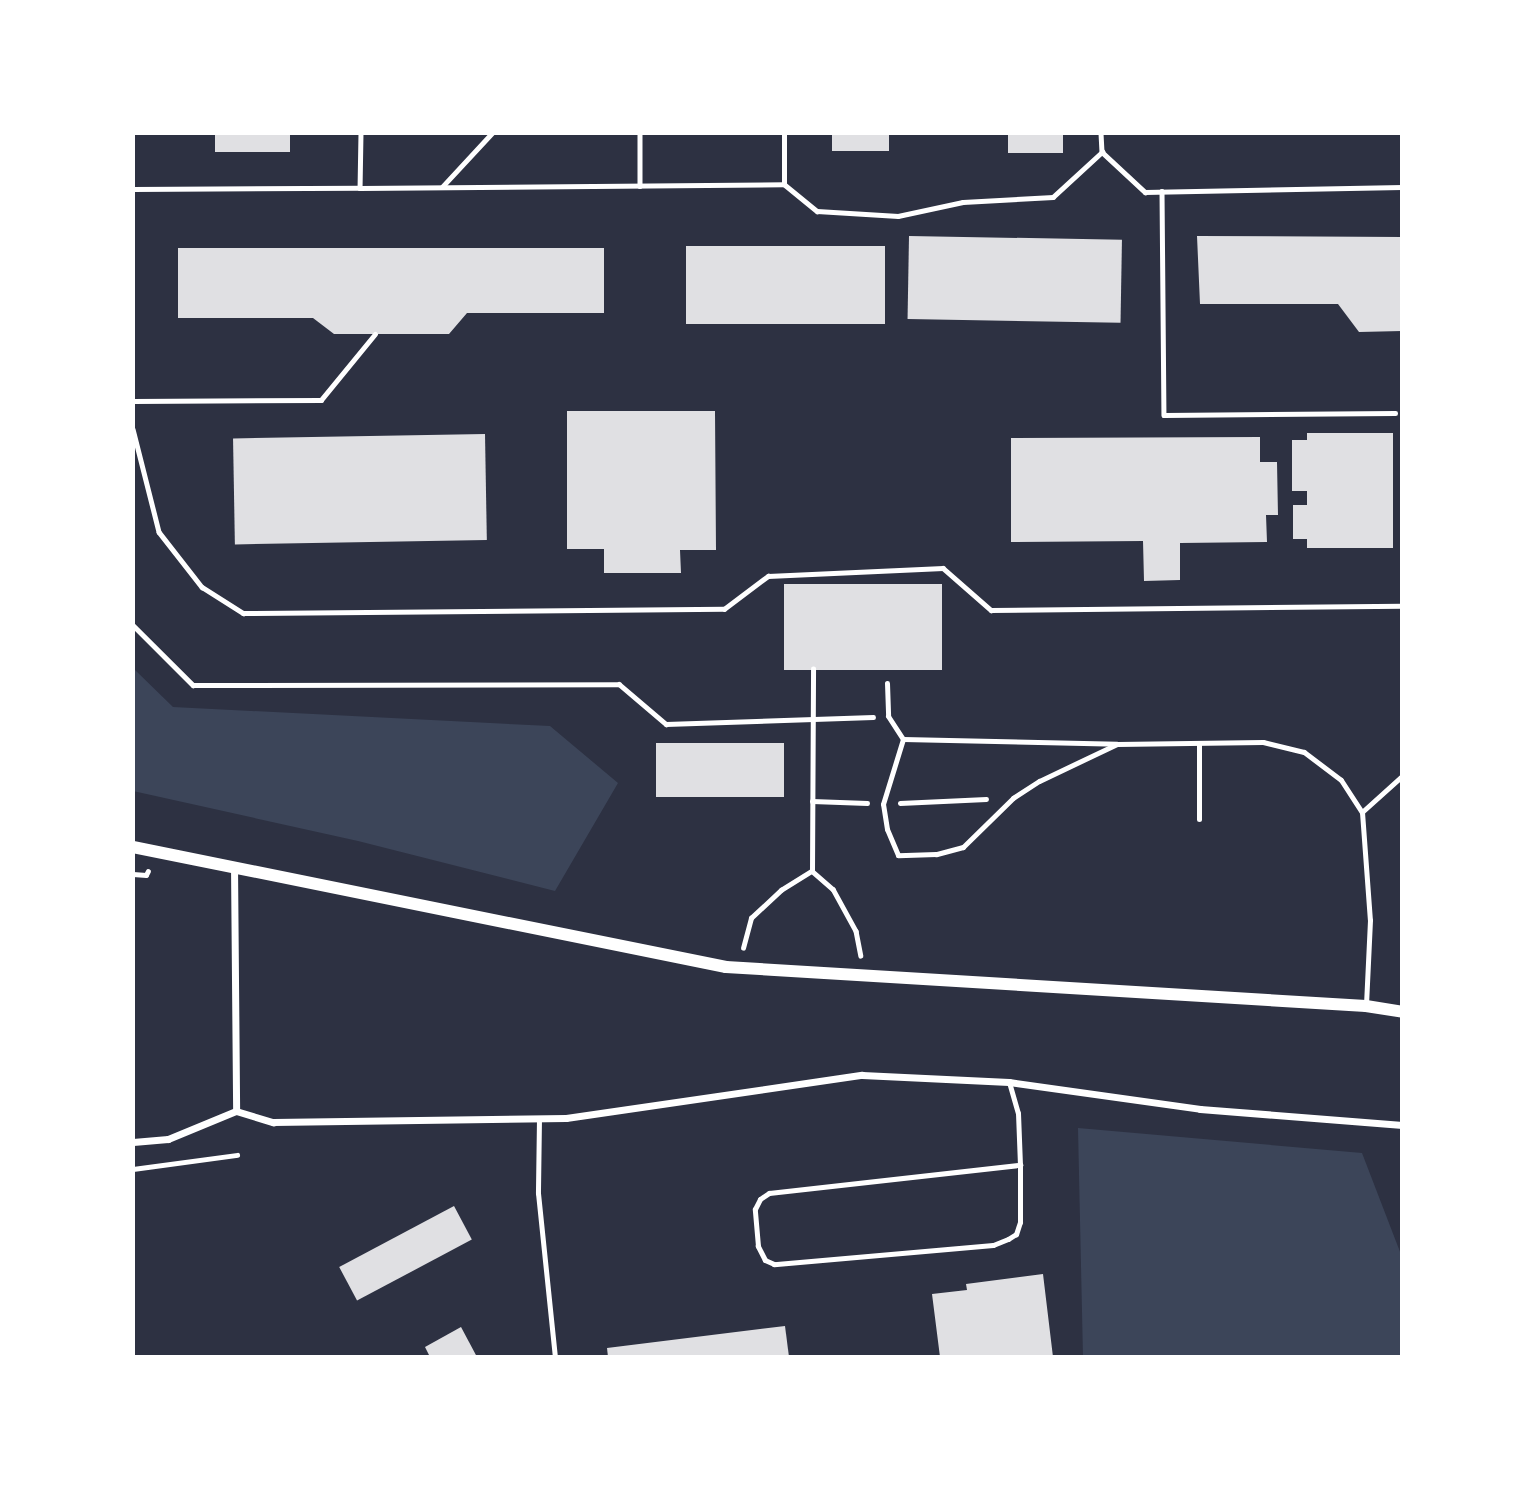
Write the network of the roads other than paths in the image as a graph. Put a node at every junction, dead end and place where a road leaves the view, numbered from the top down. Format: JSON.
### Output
{"nodes":[{"id":1,"x":887,"y":683,"type":"dead end"},
{"id":2,"x":903,"y":739,"type":"junction"},
{"id":3,"x":1117,"y":744,"type":"junction"},
{"id":4,"x":1199,"y":744,"type":"junction"},
{"id":5,"x":1402,"y":776,"type":"edge"},
{"id":6,"x":1362,"y":812,"type":"junction"},
{"id":7,"x":1199,"y":819,"type":"dead end"},
{"id":8,"x":133,"y":847,"type":"edge"},
{"id":9,"x":234,"y":865,"type":"junction"},
{"id":10,"x":1366,"y":1006,"type":"junction"},
{"id":11,"x":1402,"y":1012,"type":"edge"},
{"id":12,"x":1009,"y":1082,"type":"junction"},
{"id":13,"x":236,"y":1111,"type":"junction"},
{"id":14,"x":539,"y":1118,"type":"junction"},
{"id":15,"x":1402,"y":1125,"type":"edge"},
{"id":16,"x":133,"y":1142,"type":"edge"},
{"id":17,"x":1020,"y":1165,"type":"junction"},
{"id":18,"x":555,"y":1357,"type":"edge"}],
"edges":[{"from":1,"to":2,"type":"lane"},
{"from":2,"to":3,"type":"lane"},
{"from":2,"to":3,"type":"lane"},
{"from":3,"to":4,"type":"lane"},
{"from":4,"to":6,"type":"lane"},
{"from":4,"to":7,"type":"lane"},
{"from":5,"to":6,"type":"lane"},
{"from":6,"to":10,"type":"lane"},
{"from":8,"to":9,"type":"street"},
{"from":9,"to":10,"type":"street"},
{"from":9,"to":13,"type":"street"},
{"from":10,"to":11,"type":"street"},
{"from":12,"to":14,"type":"street"},
{"from":12,"to":15,"type":"street"},
{"from":12,"to":17,"type":"lane"},
{"from":13,"to":14,"type":"street"},
{"from":13,"to":16,"type":"street"},
{"from":14,"to":18,"type":"lane"},
{"from":17,"to":17,"type":"lane"}]}
